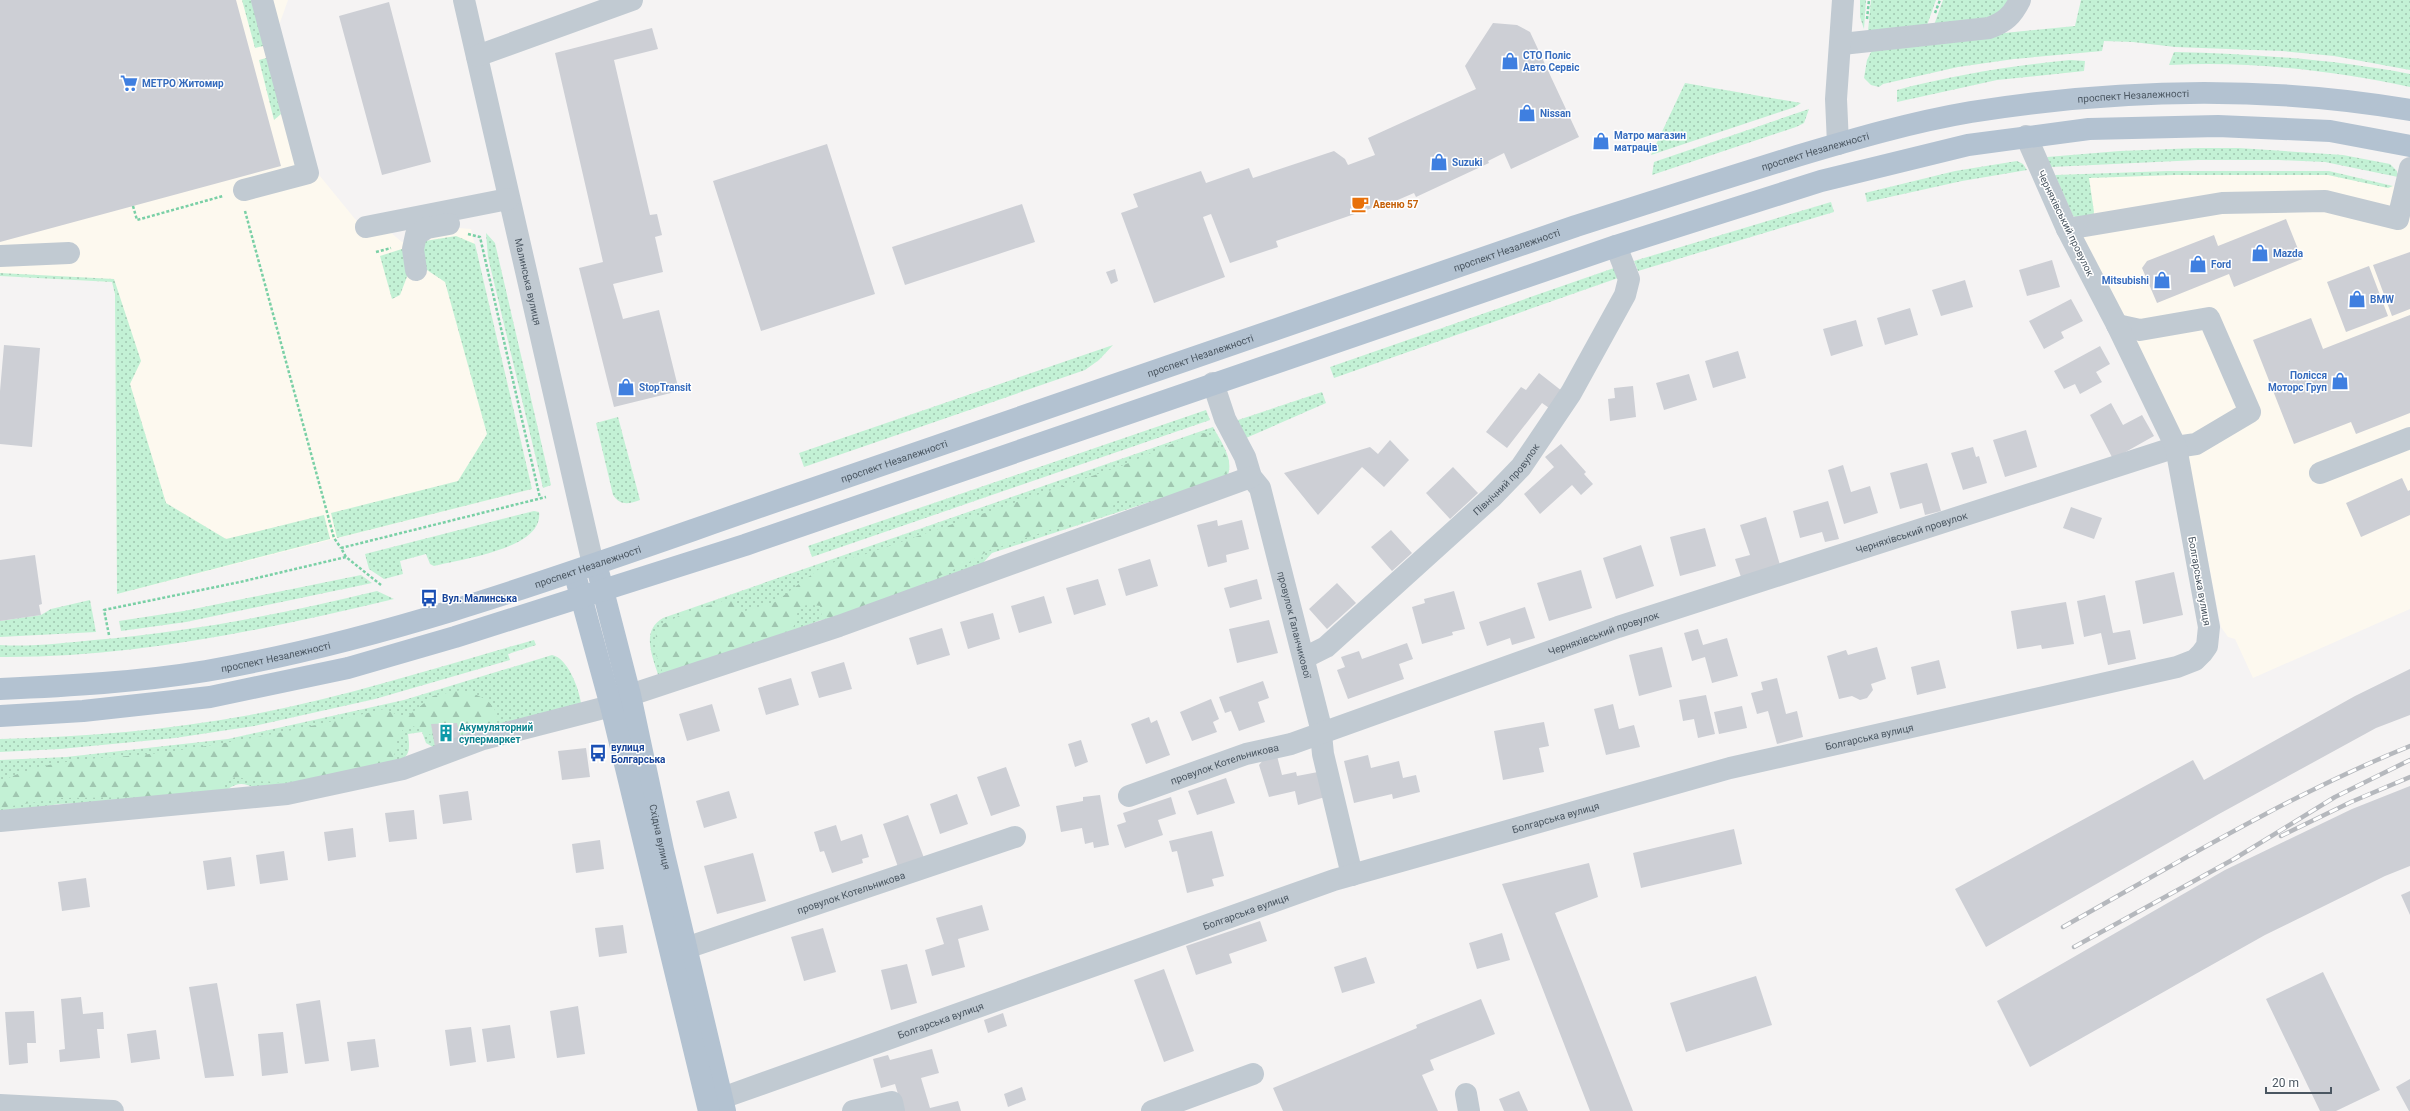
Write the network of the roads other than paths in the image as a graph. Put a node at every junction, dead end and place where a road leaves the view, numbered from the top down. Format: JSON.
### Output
{"nodes":[{"id":1,"x":262,"y":0,"type":"edge"},
{"id":2,"x":464,"y":0,"type":"edge"},
{"id":3,"x":632,"y":0,"type":"edge"},
{"id":4,"x":1843,"y":0,"type":"edge"},
{"id":5,"x":2020,"y":0,"type":"edge"},
{"id":6,"x":1842,"y":44,"type":"junction"},
{"id":7,"x":476,"y":56,"type":"junction"},
{"id":8,"x":2410,"y":110,"type":"edge"},
{"id":9,"x":2026,"y":136,"type":"junction"},
{"id":10,"x":1838,"y":144,"type":"junction"},
{"id":11,"x":2410,"y":146,"type":"edge"},
{"id":12,"x":2410,"y":168,"type":"edge"},
{"id":13,"x":244,"y":199,"type":"road end"},
{"id":14,"x":509,"y":205,"type":"junction"},
{"id":15,"x":2068,"y":229,"type":"junction"},
{"id":16,"x":1616,"y":246,"type":"junction"},
{"id":17,"x":69,"y":252,"type":"dead end"},
{"id":18,"x":0,"y":256,"type":"edge"},
{"id":19,"x":2117,"y":325,"type":"junction"},
{"id":20,"x":1213,"y":383,"type":"junction"},
{"id":21,"x":2410,"y":438,"type":"edge"},
{"id":22,"x":2176,"y":448,"type":"junction"},
{"id":23,"x":2320,"y":473,"type":"dead end"},
{"id":24,"x":1251,"y":477,"type":"junction"},
{"id":25,"x":588,"y":565,"type":"junction"},
{"id":26,"x":602,"y":590,"type":"junction"},
{"id":27,"x":581,"y":597,"type":"junction"},
{"id":28,"x":1304,"y":658,"type":"junction"},
{"id":29,"x":0,"y":689,"type":"edge"},
{"id":30,"x":630,"y":695,"type":"junction"},
{"id":31,"x":611,"y":706,"type":"junction"},
{"id":32,"x":0,"y":716,"type":"edge"},
{"id":33,"x":1321,"y":733,"type":"junction"},
{"id":34,"x":1129,"y":796,"type":"dead end"},
{"id":35,"x":0,"y":821,"type":"edge"},
{"id":36,"x":1015,"y":836,"type":"dead end"},
{"id":37,"x":1352,"y":875,"type":"junction"},
{"id":38,"x":686,"y":948,"type":"junction"},
{"id":39,"x":1253,"y":1074,"type":"dead end"},
{"id":40,"x":0,"y":1105,"type":"edge"},
{"id":41,"x":718,"y":1106,"type":"edge"},
{"id":42,"x":1165,"y":1109,"type":"edge"},
{"id":43,"x":66,"y":1110,"type":"edge"},
{"id":44,"x":113,"y":1111,"type":"edge"},
{"id":45,"x":853,"y":1111,"type":"edge"},
{"id":46,"x":894,"y":1111,"type":"edge"}],
"edges":[{"from":1,"to":13,"type":"street"},
{"from":2,"to":7,"type":"street","name":"Малинська вулиця"},
{"from":3,"to":7,"type":"street"},
{"from":4,"to":6,"type":"street"},
{"from":5,"to":6,"type":"street"},
{"from":6,"to":10,"type":"street"},
{"from":7,"to":14,"type":"street","name":"Малинська вулиця"},
{"from":8,"to":10,"type":"main road","name":"проспект Незалежності"},
{"from":9,"to":11,"type":"main road"},
{"from":9,"to":15,"type":"street","name":"Черняхівський провулок"},
{"from":9,"to":16,"type":"main road"},
{"from":10,"to":25,"type":"main road","name":"проспект Незалежності"},
{"from":12,"to":15,"type":"street"},
{"from":14,"to":14,"type":"street"},
{"from":14,"to":25,"type":"street","name":"Малинська вулиця"},
{"from":15,"to":19,"type":"street","name":"Черняхівський провулок"},
{"from":16,"to":20,"type":"main road"},
{"from":16,"to":28,"type":"street","name":"Північний провулок"},
{"from":17,"to":18,"type":"street"},
{"from":19,"to":22,"type":"street","name":"Черняхівський провулок"},
{"from":19,"to":22,"type":"street"},
{"from":20,"to":24,"type":"street","name":"провулок Галанчикової"},
{"from":20,"to":26,"type":"main road"},
{"from":21,"to":23,"type":"street"},
{"from":22,"to":33,"type":"street","name":"Черняхівський провулок"},
{"from":22,"to":37,"type":"street","name":"Болгарська вулиця"},
{"from":24,"to":28,"type":"street","name":"провулок Галанчикової"},
{"from":24,"to":30,"type":"street"},
{"from":25,"to":26,"type":"main road","name":"Східна вулиця"},
{"from":25,"to":27,"type":"main road","name":"Східна вулиця"},
{"from":25,"to":29,"type":"main road","name":"проспект Незалежності"},
{"from":26,"to":27,"type":"main road"},
{"from":26,"to":30,"type":"main road","name":"Східна вулиця"},
{"from":27,"to":31,"type":"main road","name":"Східна вулиця"},
{"from":27,"to":32,"type":"main road"},
{"from":28,"to":33,"type":"street","name":"провулок Галанчикової"},
{"from":30,"to":38,"type":"main road","name":"Східна вулиця"},
{"from":31,"to":35,"type":"street"},
{"from":31,"to":41,"type":"main road","name":"Східна вулиця"},
{"from":33,"to":34,"type":"street","name":"провулок Котельникова"},
{"from":33,"to":37,"type":"street","name":"провулок Галанчикової"},
{"from":36,"to":38,"type":"street","name":"провулок Котельникова"},
{"from":37,"to":41,"type":"street","name":"Болгарська вулиця"},
{"from":38,"to":41,"type":"main road","name":"Східна вулиця"},
{"from":39,"to":42,"type":"street"},
{"from":40,"to":43,"type":"street"},
{"from":43,"to":44,"type":"street"},
{"from":45,"to":46,"type":"street"}]}
